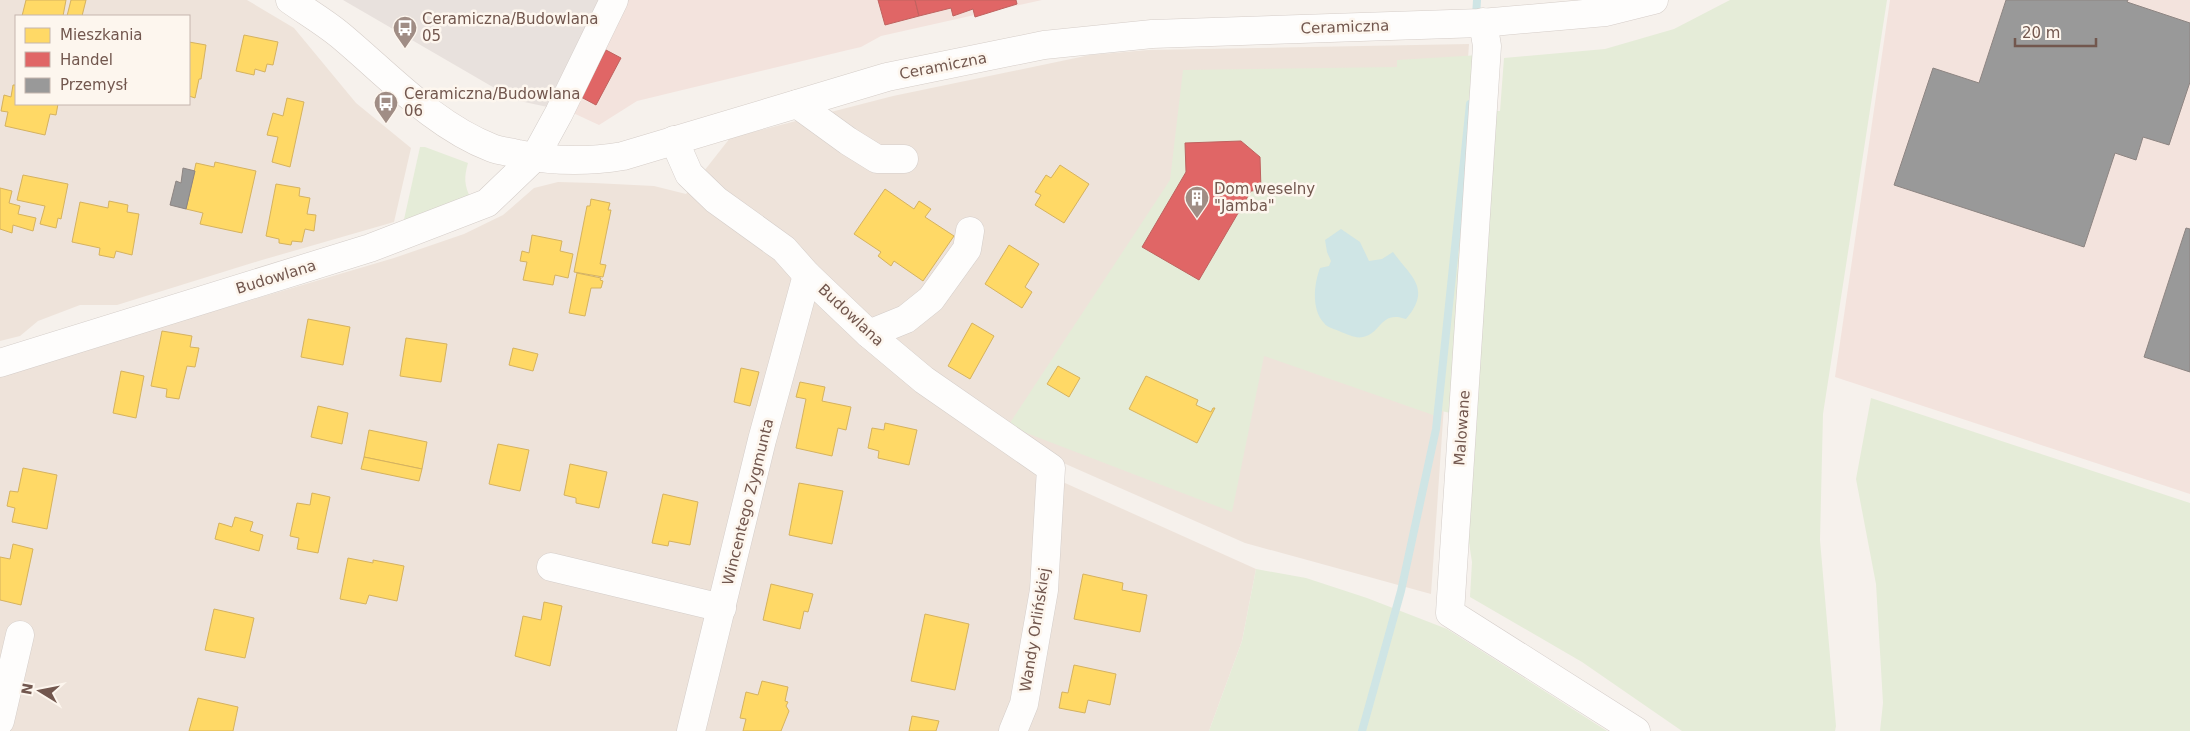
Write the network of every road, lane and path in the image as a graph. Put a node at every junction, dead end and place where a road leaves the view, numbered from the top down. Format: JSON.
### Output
{"nodes":[{"id":1,"x":290,"y":0,"type":"edge"},
{"id":2,"x":614,"y":0,"type":"edge"},
{"id":3,"x":1654,"y":0,"type":"edge"},
{"id":4,"x":1476,"y":23,"type":"junction"},
{"id":5,"x":797,"y":104,"type":"junction"},
{"id":6,"x":674,"y":140,"type":"junction"},
{"id":7,"x":535,"y":157,"type":"junction"},
{"id":8,"x":904,"y":158,"type":"dead end"},
{"id":9,"x":970,"y":231,"type":"dead end"},
{"id":10,"x":807,"y":274,"type":"junction"},
{"id":11,"x":869,"y":334,"type":"junction"},
{"id":12,"x":0,"y":364,"type":"edge"},
{"id":13,"x":1051,"y":468,"type":"joint"},
{"id":14,"x":551,"y":567,"type":"dead end"},
{"id":15,"x":722,"y":608,"type":"junction"},
{"id":16,"x":20,"y":635,"type":"dead end"},
{"id":17,"x":0,"y":721,"type":"edge"},
{"id":18,"x":691,"y":731,"type":"edge"},
{"id":19,"x":1013,"y":731,"type":"edge"},
{"id":20,"x":1636,"y":731,"type":"edge"}],
"edges":[{"from":1,"to":7,"type":"street","name":"Ceramiczna"},
{"from":2,"to":7,"type":"street","name":"Budowlana"},
{"from":3,"to":4,"type":"street","name":"Ceramiczna"},
{"from":4,"to":5,"type":"street","name":"Ceramiczna"},
{"from":4,"to":20,"type":"street","name":"Malowane"},
{"from":5,"to":6,"type":"street","name":"Ceramiczna"},
{"from":5,"to":8,"type":"street"},
{"from":6,"to":7,"type":"street","name":"Ceramiczna"},
{"from":6,"to":10,"type":"street","name":"Budowlana"},
{"from":7,"to":12,"type":"street","name":"Budowlana"},
{"from":9,"to":11,"type":"street"},
{"from":10,"to":11,"type":"street","name":"Budowlana"},
{"from":10,"to":15,"type":"street","name":"Wincentego Zygmunta"},
{"from":11,"to":13,"type":"street","name":"Budowlana"},
{"from":13,"to":19,"type":"street","name":"Wandy Orlińskiej"},
{"from":14,"to":15,"type":"street"},
{"from":15,"to":18,"type":"street","name":"Wincentego Zygmunta"},
{"from":16,"to":17,"type":"street"}]}
